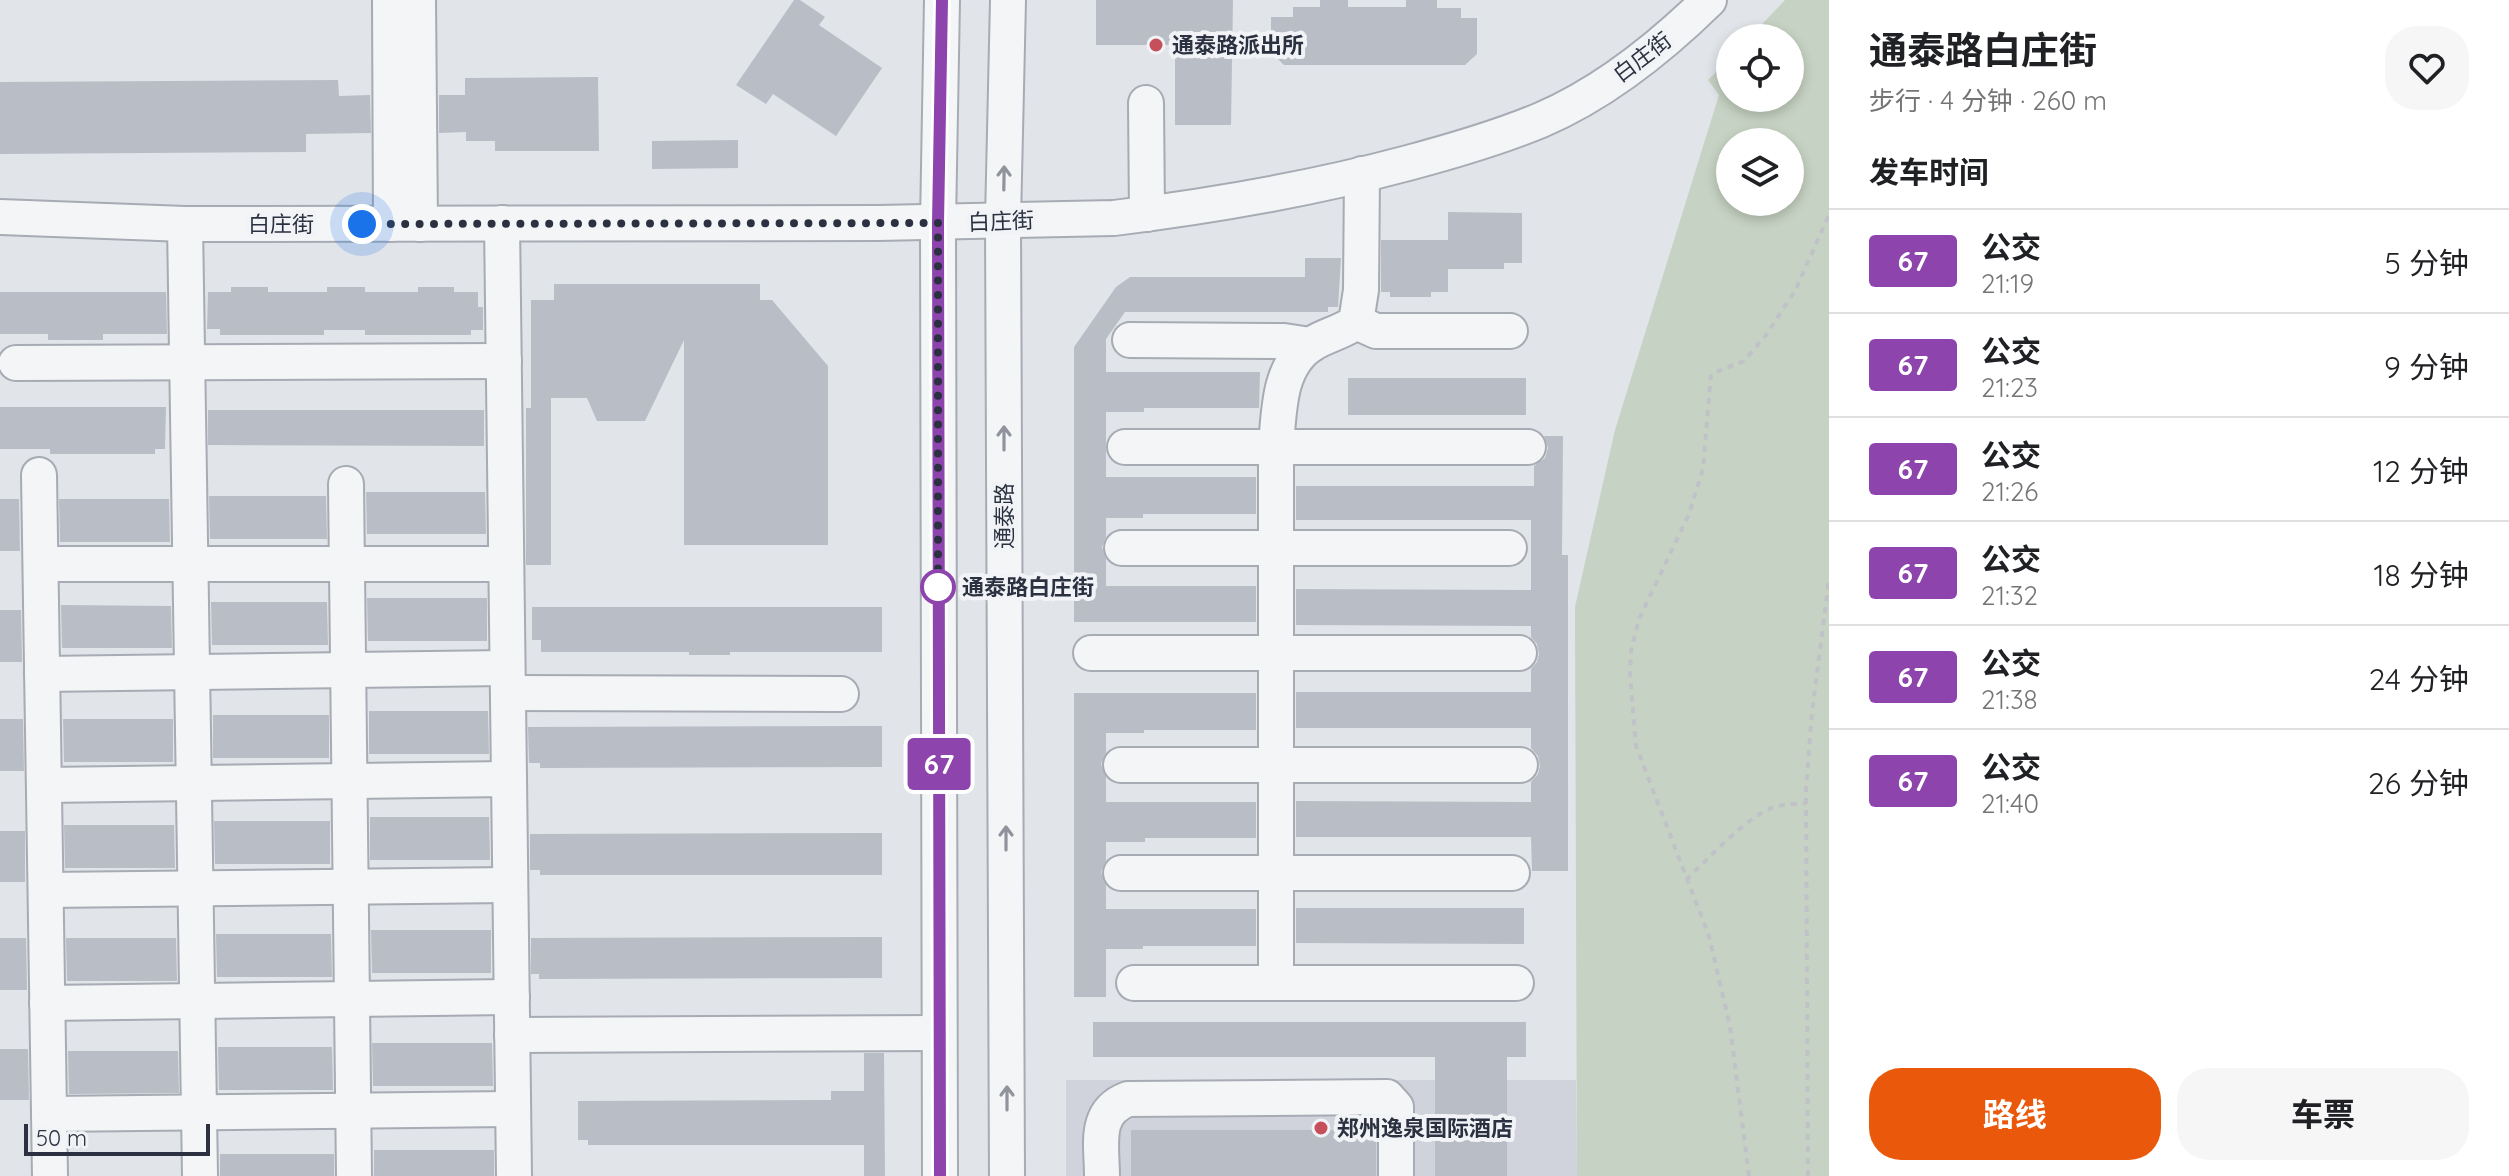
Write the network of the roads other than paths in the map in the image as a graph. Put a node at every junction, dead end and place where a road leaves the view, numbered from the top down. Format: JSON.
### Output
{"nodes":[{"id":1,"x":390,"y":0,"type":"edge"},
{"id":2,"x":418,"y":0,"type":"edge"},
{"id":3,"x":942,"y":0,"type":"edge"},
{"id":4,"x":1008,"y":0,"type":"edge"},
{"id":5,"x":1709,"y":0,"type":"edge"},
{"id":6,"x":1146,"y":103,"type":"dead end"},
{"id":7,"x":1362,"y":174,"type":"junction"},
{"id":8,"x":1147,"y":214,"type":"junction"},
{"id":9,"x":0,"y":217,"type":"edge"},
{"id":10,"x":1003,"y":220,"type":"junction"},
{"id":11,"x":502,"y":223,"type":"junction"},
{"id":12,"x":938,"y":223,"type":"junction"},
{"id":13,"x":185,"y":224,"type":"junction"},
{"id":14,"x":405,"y":224,"type":"junction"},
{"id":15,"x":1356,"y":322,"type":"junction"},
{"id":16,"x":1510,"y":331,"type":"dead end"},
{"id":17,"x":1130,"y":340,"type":"dead end"},
{"id":18,"x":1310,"y":345,"type":"junction"},
{"id":19,"x":504,"y":361,"type":"junction"},
{"id":20,"x":187,"y":362,"type":"junction"},
{"id":21,"x":16,"y":363,"type":"dead end"},
{"id":22,"x":1125,"y":447,"type":"dead end"},
{"id":23,"x":1276,"y":447,"type":"junction"},
{"id":24,"x":1528,"y":447,"type":"dead end"},
{"id":25,"x":39,"y":475,"type":"dead end"},
{"id":26,"x":346,"y":484,"type":"dead end"},
{"id":27,"x":1122,"y":548,"type":"dead end"},
{"id":28,"x":1276,"y":548,"type":"junction"},
{"id":29,"x":1509,"y":548,"type":"dead end"},
{"id":30,"x":41,"y":564,"type":"junction"},
{"id":31,"x":191,"y":564,"type":"junction"},
{"id":32,"x":347,"y":564,"type":"junction"},
{"id":33,"x":506,"y":564,"type":"junction"},
{"id":34,"x":1091,"y":653,"type":"dead end"},
{"id":35,"x":1276,"y":653,"type":"junction"},
{"id":36,"x":1519,"y":653,"type":"dead end"},
{"id":37,"x":348,"y":670,"type":"junction"},
{"id":38,"x":192,"y":672,"type":"junction"},
{"id":39,"x":42,"y":674,"type":"junction"},
{"id":40,"x":508,"y":681,"type":"junction"},
{"id":41,"x":841,"y":694,"type":"dead end"},
{"id":42,"x":1121,"y":765,"type":"dead end"},
{"id":43,"x":1276,"y":765,"type":"junction"},
{"id":44,"x":1520,"y":765,"type":"dead end"},
{"id":45,"x":509,"y":779,"type":"junction"},
{"id":46,"x":349,"y":781,"type":"junction"},
{"id":47,"x":194,"y":783,"type":"junction"},
{"id":48,"x":44,"y":785,"type":"junction"},
{"id":49,"x":1121,"y":873,"type":"dead end"},
{"id":50,"x":1276,"y":873,"type":"junction"},
{"id":51,"x":1512,"y":873,"type":"dead end"},
{"id":52,"x":510,"y":885,"type":"junction"},
{"id":53,"x":350,"y":886,"type":"junction"},
{"id":54,"x":196,"y":888,"type":"junction"},
{"id":55,"x":46,"y":890,"type":"junction"},
{"id":56,"x":1134,"y":983,"type":"dead end"},
{"id":57,"x":1276,"y":983,"type":"junction"},
{"id":58,"x":1516,"y":983,"type":"dead end"},
{"id":59,"x":512,"y":997,"type":"junction"},
{"id":60,"x":352,"y":999,"type":"junction"},
{"id":61,"x":197,"y":1001,"type":"junction"},
{"id":62,"x":47,"y":1003,"type":"junction"},
{"id":63,"x":939,"y":1033,"type":"junction"},
{"id":64,"x":512,"y":1035,"type":"junction"},
{"id":65,"x":513,"y":1109,"type":"junction"},
{"id":66,"x":353,"y":1111,"type":"junction"},
{"id":67,"x":199,"y":1113,"type":"junction"},
{"id":68,"x":49,"y":1114,"type":"junction"},
{"id":69,"x":50,"y":1176,"type":"edge"},
{"id":70,"x":200,"y":1176,"type":"edge"},
{"id":71,"x":354,"y":1176,"type":"edge"},
{"id":72,"x":514,"y":1176,"type":"edge"},
{"id":73,"x":940,"y":1176,"type":"edge"},
{"id":74,"x":1007,"y":1176,"type":"edge"},
{"id":75,"x":1102,"y":1176,"type":"edge"},
{"id":76,"x":1396,"y":1176,"type":"edge"}],
"edges":[{"from":1,"to":14,"type":"street"},
{"from":2,"to":14,"type":"street"},
{"from":3,"to":12,"type":"street"},
{"from":10,"to":4,"type":"street","name":"通泰路","one_way":true},
{"from":5,"to":7,"type":"street","name":"白庄街"},
{"from":6,"to":8,"type":"street"},
{"from":7,"to":8,"type":"street","name":"白庄街"},
{"from":7,"to":15,"type":"street"},
{"from":8,"to":10,"type":"street","name":"白庄街"},
{"from":9,"to":13,"type":"street","name":"白庄街"},
{"from":10,"to":12,"type":"street","name":"白庄街"},
{"from":74,"to":10,"type":"street","name":"通泰路","one_way":true},
{"from":11,"to":12,"type":"street","name":"白庄街"},
{"from":11,"to":14,"type":"street","name":"白庄街"},
{"from":11,"to":19,"type":"street"},
{"from":12,"to":63,"type":"street"},
{"from":13,"to":14,"type":"street","name":"白庄街"},
{"from":13,"to":20,"type":"street"},
{"from":15,"to":16,"type":"street"},
{"from":15,"to":18,"type":"street"},
{"from":17,"to":18,"type":"street"},
{"from":18,"to":23,"type":"street"},
{"from":19,"to":20,"type":"street"},
{"from":19,"to":33,"type":"street"},
{"from":20,"to":21,"type":"street"},
{"from":20,"to":31,"type":"street"},
{"from":22,"to":23,"type":"street"},
{"from":23,"to":24,"type":"street"},
{"from":23,"to":28,"type":"street"},
{"from":25,"to":30,"type":"street"},
{"from":26,"to":32,"type":"street"},
{"from":27,"to":28,"type":"street"},
{"from":28,"to":29,"type":"street"},
{"from":28,"to":35,"type":"street"},
{"from":30,"to":31,"type":"street"},
{"from":30,"to":39,"type":"street"},
{"from":31,"to":32,"type":"street"},
{"from":31,"to":38,"type":"street"},
{"from":32,"to":33,"type":"street"},
{"from":32,"to":37,"type":"street"},
{"from":33,"to":40,"type":"street"},
{"from":34,"to":35,"type":"street"},
{"from":35,"to":36,"type":"street"},
{"from":35,"to":43,"type":"street"},
{"from":37,"to":38,"type":"street"},
{"from":37,"to":40,"type":"street"},
{"from":37,"to":46,"type":"street"},
{"from":38,"to":39,"type":"street"},
{"from":38,"to":47,"type":"street"},
{"from":39,"to":48,"type":"street"},
{"from":40,"to":41,"type":"street"},
{"from":40,"to":45,"type":"street"},
{"from":42,"to":43,"type":"street"},
{"from":43,"to":44,"type":"street"},
{"from":43,"to":50,"type":"street"},
{"from":45,"to":46,"type":"street"},
{"from":45,"to":52,"type":"street"},
{"from":46,"to":47,"type":"street"},
{"from":46,"to":53,"type":"street"},
{"from":47,"to":48,"type":"street"},
{"from":47,"to":54,"type":"street"},
{"from":48,"to":55,"type":"street"},
{"from":49,"to":50,"type":"street"},
{"from":50,"to":51,"type":"street"},
{"from":50,"to":57,"type":"street"},
{"from":52,"to":53,"type":"street"},
{"from":52,"to":59,"type":"street"},
{"from":53,"to":54,"type":"street"},
{"from":53,"to":60,"type":"street"},
{"from":54,"to":55,"type":"street"},
{"from":54,"to":61,"type":"street"},
{"from":55,"to":62,"type":"street"},
{"from":56,"to":57,"type":"street"},
{"from":57,"to":58,"type":"street"},
{"from":59,"to":60,"type":"street"},
{"from":59,"to":64,"type":"street"},
{"from":60,"to":61,"type":"street"},
{"from":60,"to":66,"type":"street"},
{"from":61,"to":62,"type":"street"},
{"from":61,"to":67,"type":"street"},
{"from":62,"to":68,"type":"street"},
{"from":63,"to":64,"type":"street"},
{"from":63,"to":73,"type":"street"},
{"from":64,"to":65,"type":"street"},
{"from":65,"to":66,"type":"street"},
{"from":65,"to":72,"type":"street"},
{"from":66,"to":67,"type":"street"},
{"from":66,"to":71,"type":"street"},
{"from":67,"to":68,"type":"street"},
{"from":67,"to":70,"type":"street"},
{"from":68,"to":69,"type":"street"},
{"from":75,"to":76,"type":"street"}]}
